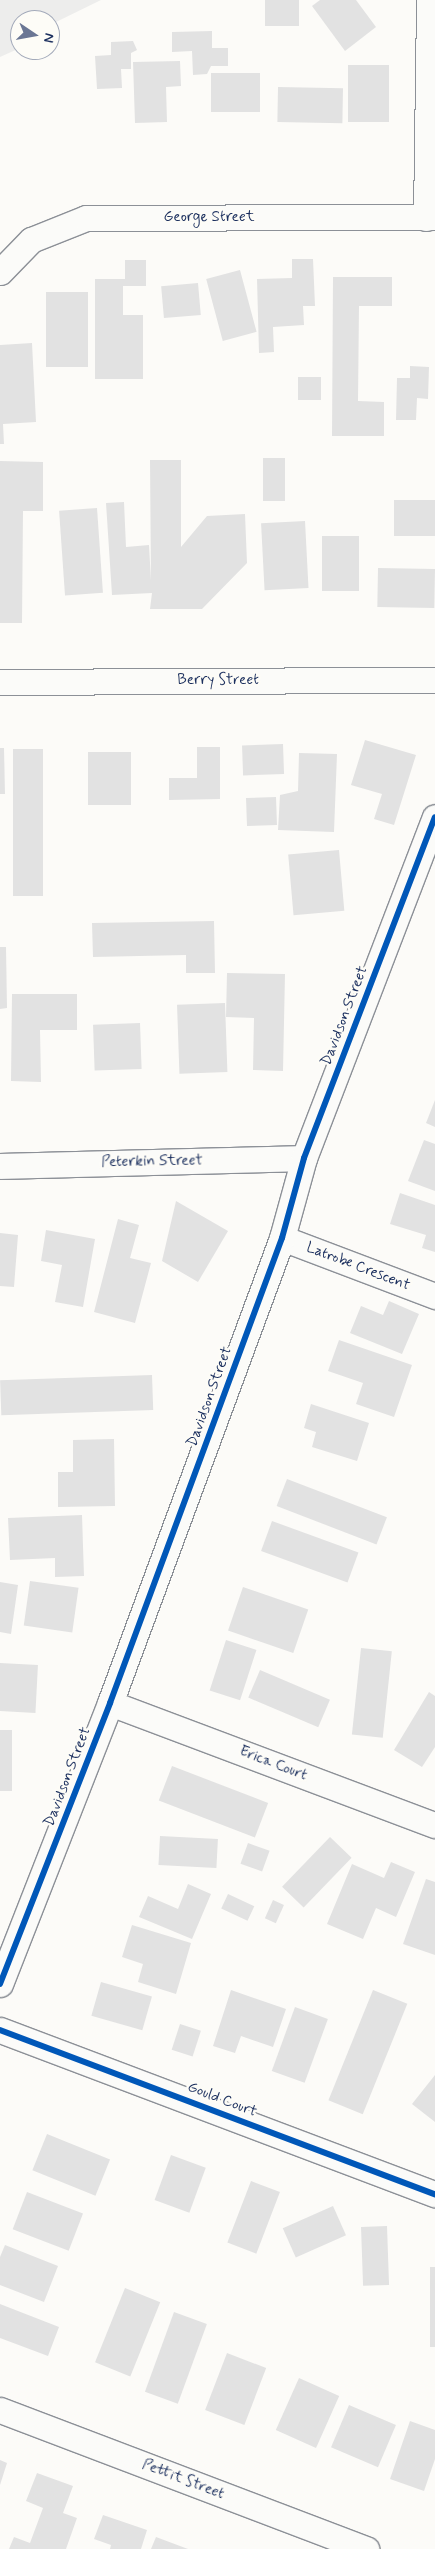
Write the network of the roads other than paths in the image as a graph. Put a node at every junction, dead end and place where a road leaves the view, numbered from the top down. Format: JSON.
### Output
{"nodes":[{"id":1,"x":429,"y":0,"type":"edge"},
{"id":2,"x":430,"y":217,"type":"edge"},
{"id":3,"x":0,"y":272,"type":"edge"},
{"id":4,"x":435,"y":680,"type":"edge"},
{"id":5,"x":0,"y":682,"type":"edge"},
{"id":6,"x":435,"y":817,"type":"edge"},
{"id":7,"x":304,"y":1158,"type":"junction"},
{"id":8,"x":0,"y":1166,"type":"edge"},
{"id":9,"x":282,"y":1238,"type":"junction"},
{"id":10,"x":435,"y":1296,"type":"edge"},
{"id":11,"x":110,"y":1703,"type":"junction"},
{"id":12,"x":435,"y":1826,"type":"edge"},
{"id":13,"x":0,"y":1984,"type":"edge"},
{"id":14,"x":0,"y":2030,"type":"edge"},
{"id":15,"x":435,"y":2194,"type":"edge"},
{"id":16,"x":0,"y":2410,"type":"edge"},
{"id":17,"x":366,"y":2549,"type":"edge"}],
"edges":[{"from":1,"to":2,"type":"street"},
{"from":2,"to":3,"type":"street","name":"George Street"},
{"from":4,"to":5,"type":"street","name":"Berry Street"},
{"from":6,"to":7,"type":"street","name":"Davidson Street"},
{"from":7,"to":8,"type":"street","name":"Peterkin Street"},
{"from":7,"to":9,"type":"street","name":"Davidson Street"},
{"from":9,"to":10,"type":"street","name":"Latrobe Crescent"},
{"from":9,"to":11,"type":"street","name":"Davidson Street"},
{"from":11,"to":12,"type":"street","name":"Erica Court"},
{"from":11,"to":13,"type":"street","name":"Davidson Street"},
{"from":14,"to":15,"type":"street","name":"Gould Court"},
{"from":16,"to":17,"type":"street","name":"Pettit Street"}]}
